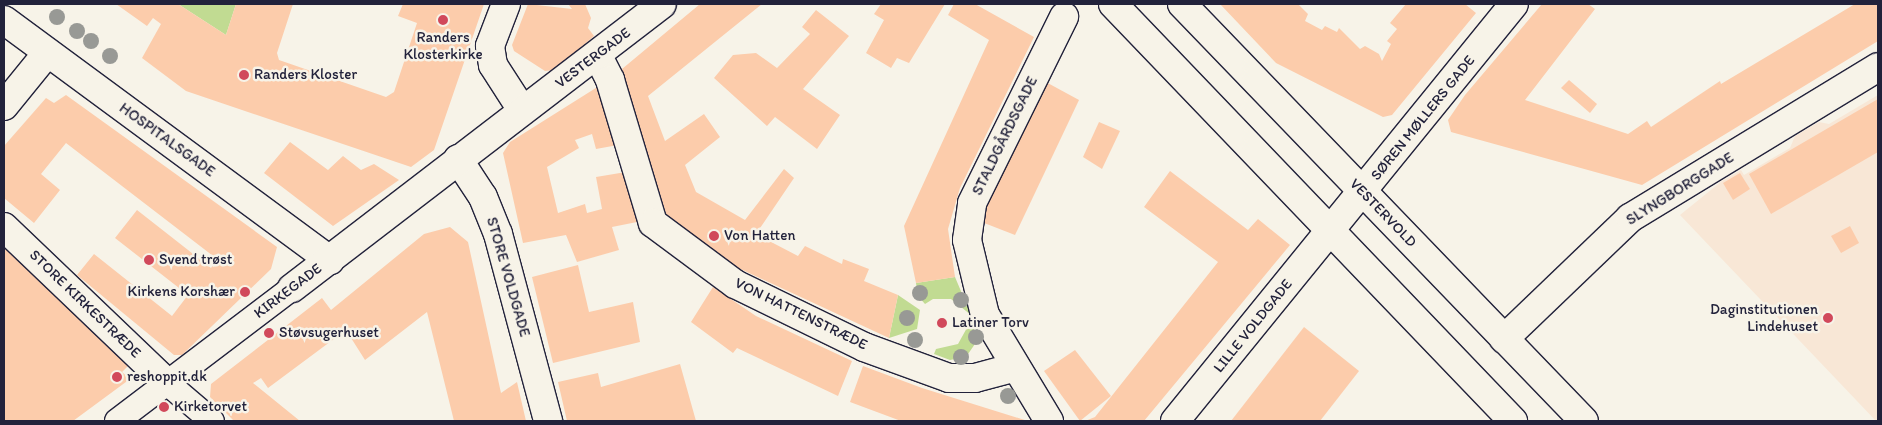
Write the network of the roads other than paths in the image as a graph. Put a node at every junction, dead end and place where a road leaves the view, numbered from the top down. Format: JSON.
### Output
{"nodes":[{"id":1,"x":506,"y":4,"type":"edge"},
{"id":2,"x":662,"y":4,"type":"edge"},
{"id":3,"x":1113,"y":4,"type":"edge"},
{"id":4,"x":1182,"y":4,"type":"edge"},
{"id":5,"x":1514,"y":4,"type":"edge"},
{"id":6,"x":1064,"y":17,"type":"dead end"},
{"id":7,"x":4,"y":20,"type":"edge"},
{"id":8,"x":47,"y":53,"type":"junction"},
{"id":9,"x":598,"y":56,"type":"junction"},
{"id":10,"x":1878,"y":67,"type":"edge"},
{"id":11,"x":4,"y":106,"type":"edge"},
{"id":12,"x":522,"y":110,"type":"junction"},
{"id":13,"x":458,"y":159,"type":"junction"},
{"id":14,"x":1362,"y":192,"type":"junction"},
{"id":15,"x":4,"y":226,"type":"edge"},
{"id":16,"x":1330,"y":231,"type":"junction"},
{"id":17,"x":330,"y":260,"type":"junction"},
{"id":18,"x":292,"y":288,"type":"joint"},
{"id":19,"x":1504,"y":339,"type":"junction"},
{"id":20,"x":1016,"y":367,"type":"junction"},
{"id":21,"x":166,"y":382,"type":"junction"},
{"id":22,"x":117,"y":421,"type":"edge"},
{"id":23,"x":212,"y":421,"type":"edge"},
{"id":24,"x":548,"y":421,"type":"edge"},
{"id":25,"x":1049,"y":421,"type":"edge"},
{"id":26,"x":1176,"y":421,"type":"edge"},
{"id":27,"x":1513,"y":421,"type":"edge"},
{"id":28,"x":1584,"y":421,"type":"edge"}],
"edges":[{"from":1,"to":12,"type":"street"},
{"from":2,"to":9,"type":"street","name":"VESTERGADE"},
{"from":3,"to":16,"type":"street"},
{"from":4,"to":14,"type":"street","name":"VESTERVOLD"},
{"from":5,"to":14,"type":"street","name":"SØREN MØLLERS GADE"},
{"from":6,"to":20,"type":"street","name":"STALDGÅRDSGADE"},
{"from":7,"to":8,"type":"street","name":"HOSPITALSGADE"},
{"from":8,"to":11,"type":"street"},
{"from":8,"to":17,"type":"street","name":"HOSPITALSGADE"},
{"from":9,"to":12,"type":"street","name":"VESTERGADE"},
{"from":9,"to":20,"type":"street","name":"VON HATTENSTRÆDE"},
{"from":10,"to":19,"type":"street","name":"SLYNGBORGGADE"},
{"from":12,"to":13,"type":"street"},
{"from":13,"to":17,"type":"street","name":"KIRKEGADE"},
{"from":13,"to":24,"type":"street","name":"STORE VOLDGADE"},
{"from":14,"to":16,"type":"street","name":"SØREN MØLLERS GADE"},
{"from":14,"to":19,"type":"street","name":"VESTERVOLD"},
{"from":15,"to":21,"type":"street","name":"STORE KIRKESTRÆDE"},
{"from":16,"to":26,"type":"street","name":"LILLE VOLDGADE"},
{"from":16,"to":27,"type":"street"},
{"from":17,"to":18,"type":"street","name":"KIRKEGADE"},
{"from":18,"to":21,"type":"street","name":"KIRKEGADE"},
{"from":19,"to":28,"type":"street","name":"VESTERVOLD"},
{"from":20,"to":25,"type":"street","name":"STALDGÅRDSGADE"},
{"from":21,"to":22,"type":"street","name":"KIRKEGADE"},
{"from":21,"to":23,"type":"street"}]}
